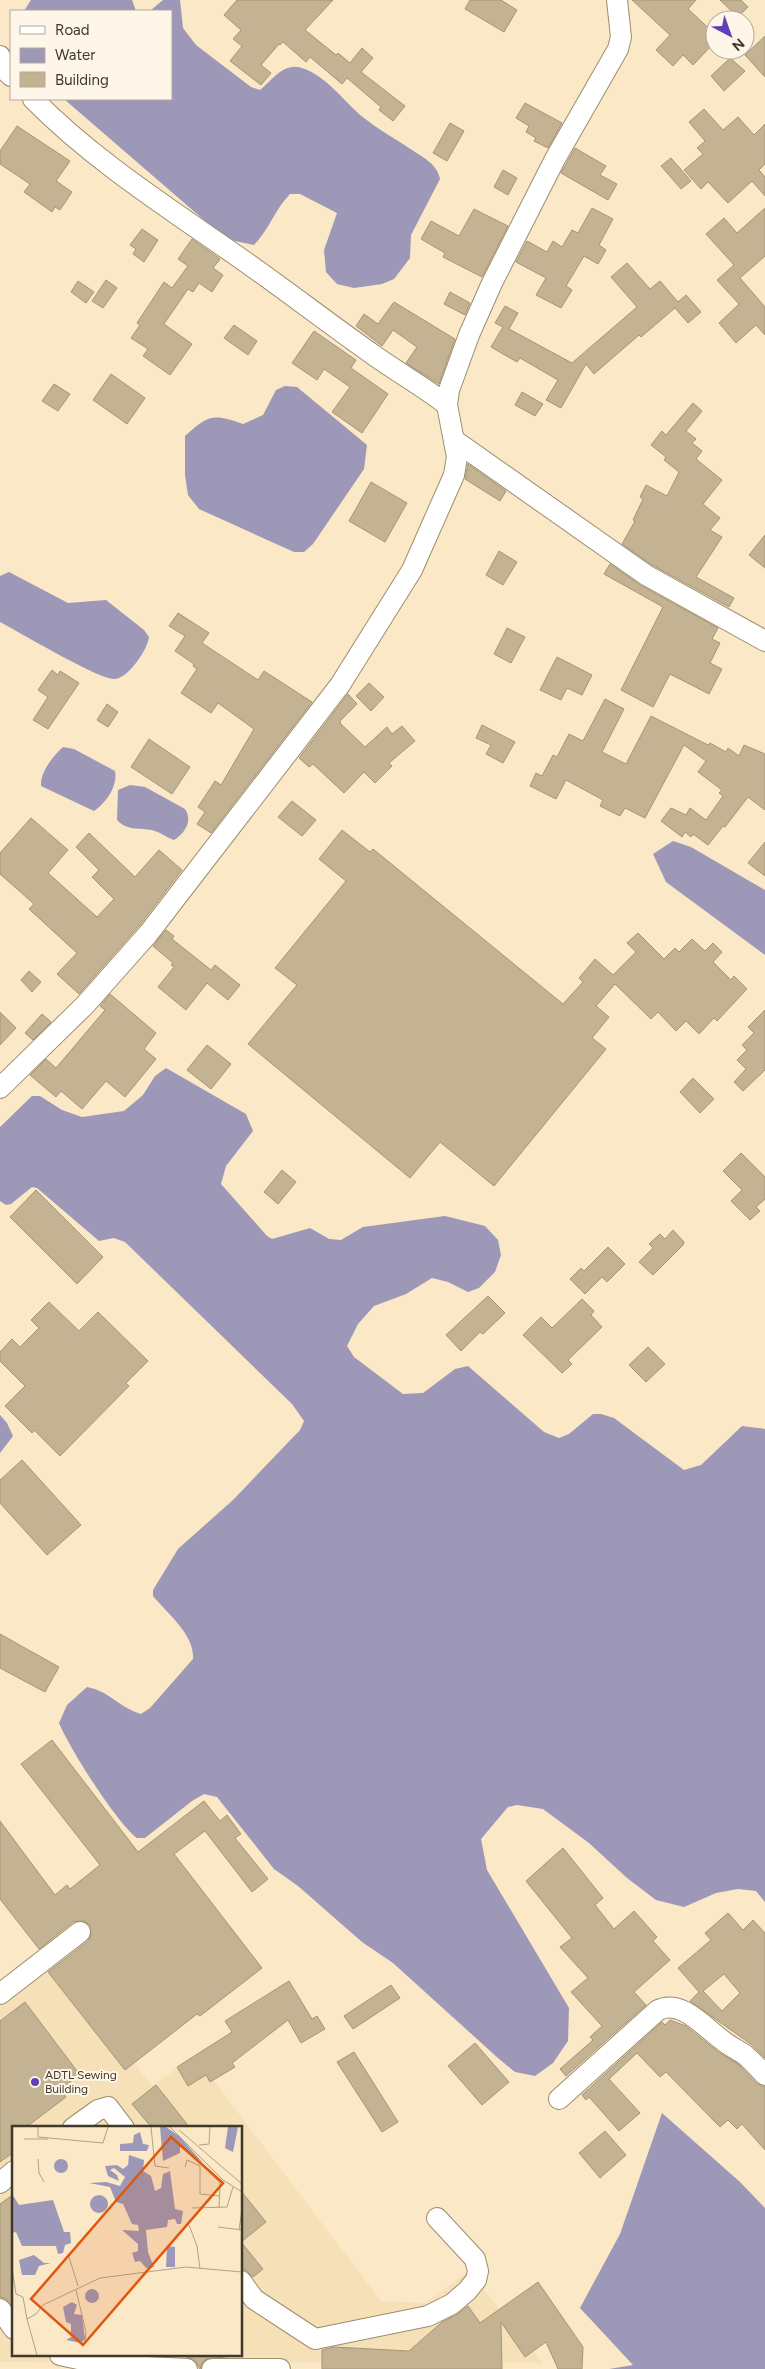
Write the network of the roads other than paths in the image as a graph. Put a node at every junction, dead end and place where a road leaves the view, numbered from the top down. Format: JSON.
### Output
{"nodes":[{"id":1,"x":617,"y":0,"type":"edge"},
{"id":2,"x":0,"y":56,"type":"edge"},
{"id":3,"x":10,"y":75,"type":"edge"},
{"id":4,"x":34,"y":100,"type":"edge"},
{"id":5,"x":447,"y":405,"type":"junction"},
{"id":6,"x":454,"y":440,"type":"junction"},
{"id":7,"x":765,"y":641,"type":"edge"},
{"id":8,"x":0,"y":1088,"type":"edge"},
{"id":9,"x":80,"y":1932,"type":"dead end"},
{"id":10,"x":0,"y":1994,"type":"edge"},
{"id":11,"x":765,"y":2075,"type":"edge"},
{"id":12,"x":559,"y":2099,"type":"dead end"},
{"id":13,"x":76,"y":2126,"type":"edge"},
{"id":14,"x":122,"y":2126,"type":"edge"},
{"id":15,"x":12,"y":2173,"type":"edge"},
{"id":16,"x":0,"y":2182,"type":"edge"},
{"id":17,"x":437,"y":2218,"type":"dead end"},
{"id":18,"x":242,"y":2282,"type":"edge"},
{"id":19,"x":0,"y":2309,"type":"edge"},
{"id":20,"x":12,"y":2326,"type":"edge"},
{"id":21,"x":65,"y":2356,"type":"edge"},
{"id":22,"x":188,"y":2369,"type":"edge"},
{"id":23,"x":212,"y":2369,"type":"edge"},
{"id":24,"x":280,"y":2369,"type":"edge"}],
"edges":[{"from":1,"to":5,"type":"street"},
{"from":2,"to":3,"type":"street"},
{"from":4,"to":5,"type":"street"},
{"from":5,"to":6,"type":"street"},
{"from":6,"to":7,"type":"street"},
{"from":6,"to":8,"type":"street"},
{"from":9,"to":10,"type":"street"},
{"from":11,"to":12,"type":"street"},
{"from":13,"to":14,"type":"street"},
{"from":15,"to":16,"type":"street"},
{"from":17,"to":18,"type":"street"},
{"from":19,"to":20,"type":"street"},
{"from":21,"to":22,"type":"street"},
{"from":23,"to":24,"type":"street"}]}
